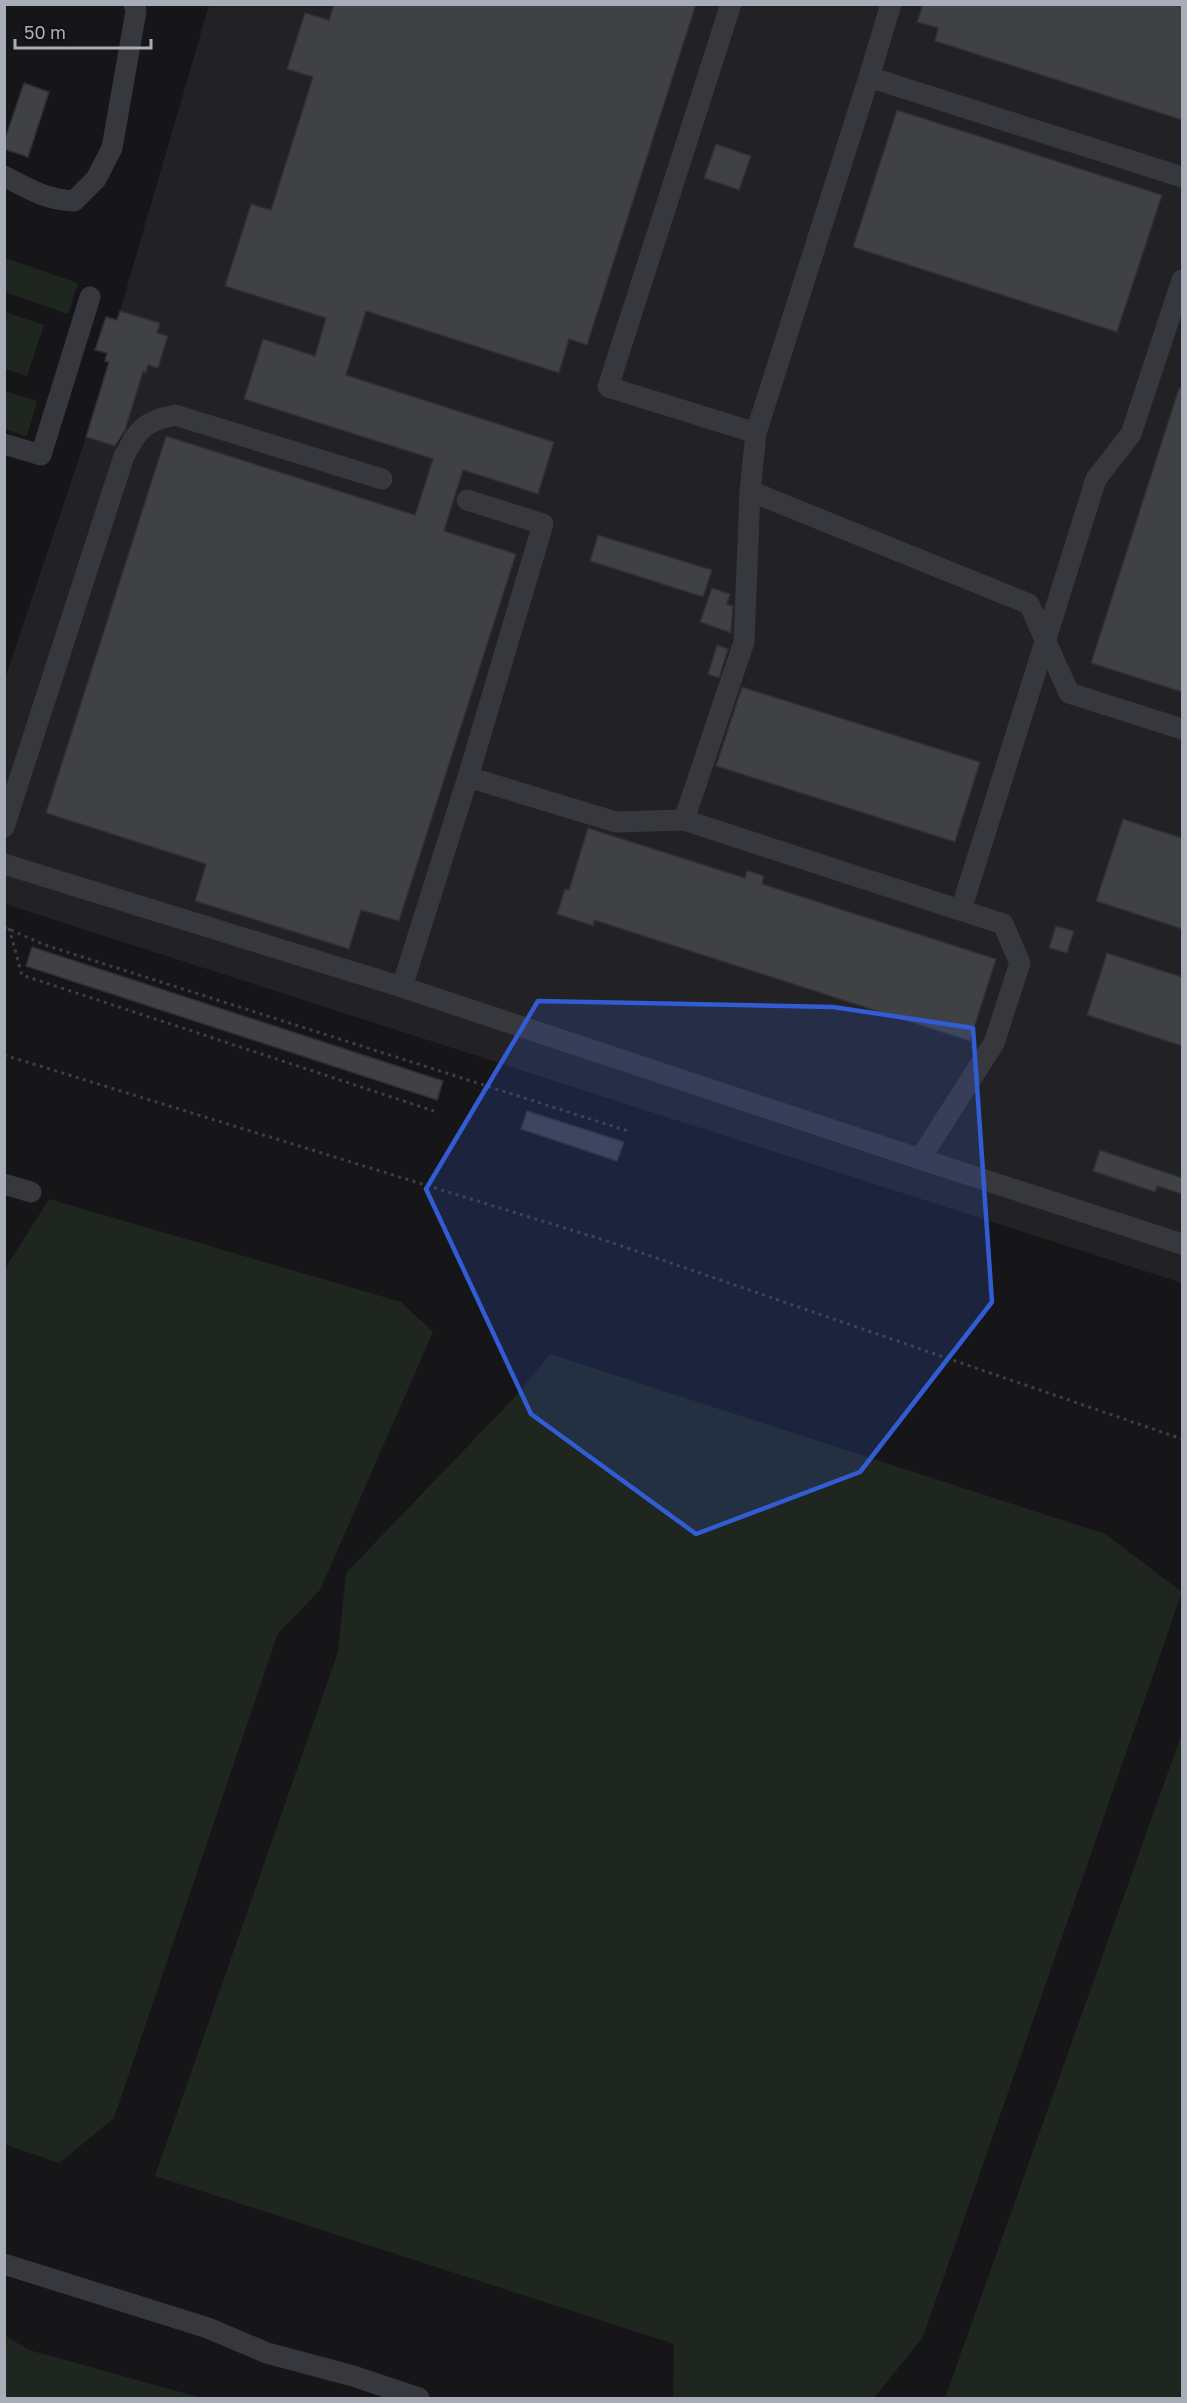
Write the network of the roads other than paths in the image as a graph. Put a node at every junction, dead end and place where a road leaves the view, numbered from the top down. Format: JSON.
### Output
{"nodes":[{"id":1,"x":134,"y":4,"type":"edge"},
{"id":2,"x":731,"y":4,"type":"edge"},
{"id":3,"x":891,"y":4,"type":"edge"},
{"id":4,"x":869,"y":77,"type":"junction"},
{"id":5,"x":4,"y":176,"type":"edge"},
{"id":6,"x":1182,"y":177,"type":"edge"},
{"id":7,"x":1182,"y":280,"type":"edge"},
{"id":8,"x":90,"y":297,"type":"dead end"},
{"id":9,"x":756,"y":433,"type":"junction"},
{"id":10,"x":4,"y":444,"type":"edge"},
{"id":11,"x":382,"y":479,"type":"dead end"},
{"id":12,"x":750,"y":491,"type":"junction"},
{"id":13,"x":467,"y":500,"type":"dead end"},
{"id":14,"x":1045,"y":640,"type":"junction"},
{"id":15,"x":1182,"y":729,"type":"edge"},
{"id":16,"x":468,"y":777,"type":"junction"},
{"id":17,"x":684,"y":820,"type":"junction"},
{"id":18,"x":4,"y":828,"type":"edge"},
{"id":19,"x":4,"y":864,"type":"edge"},
{"id":20,"x":961,"y":910,"type":"junction"},
{"id":21,"x":402,"y":987,"type":"junction"},
{"id":22,"x":920,"y":1159,"type":"junction"},
{"id":23,"x":4,"y":1184,"type":"edge"},
{"id":24,"x":31,"y":1192,"type":"dead end"},
{"id":25,"x":1182,"y":1244,"type":"edge"},
{"id":26,"x":4,"y":2264,"type":"edge"},
{"id":27,"x":418,"y":2398,"type":"edge"}],
"edges":[{"from":1,"to":5,"type":"lane"},
{"from":2,"to":9,"type":"lane"},
{"from":3,"to":4,"type":"lane"},
{"from":4,"to":6,"type":"lane"},
{"from":4,"to":9,"type":"lane"},
{"from":7,"to":14,"type":"lane"},
{"from":8,"to":10,"type":"lane"},
{"from":9,"to":12,"type":"lane"},
{"from":11,"to":18,"type":"lane"},
{"from":12,"to":14,"type":"lane"},
{"from":12,"to":17,"type":"lane"},
{"from":13,"to":16,"type":"lane"},
{"from":14,"to":15,"type":"lane"},
{"from":14,"to":20,"type":"lane"},
{"from":16,"to":17,"type":"lane"},
{"from":16,"to":21,"type":"lane"},
{"from":17,"to":20,"type":"lane"},
{"from":19,"to":21,"type":"lane"},
{"from":20,"to":22,"type":"lane"},
{"from":21,"to":22,"type":"lane"},
{"from":22,"to":25,"type":"lane"},
{"from":23,"to":24,"type":"lane"},
{"from":26,"to":27,"type":"lane"}]}
